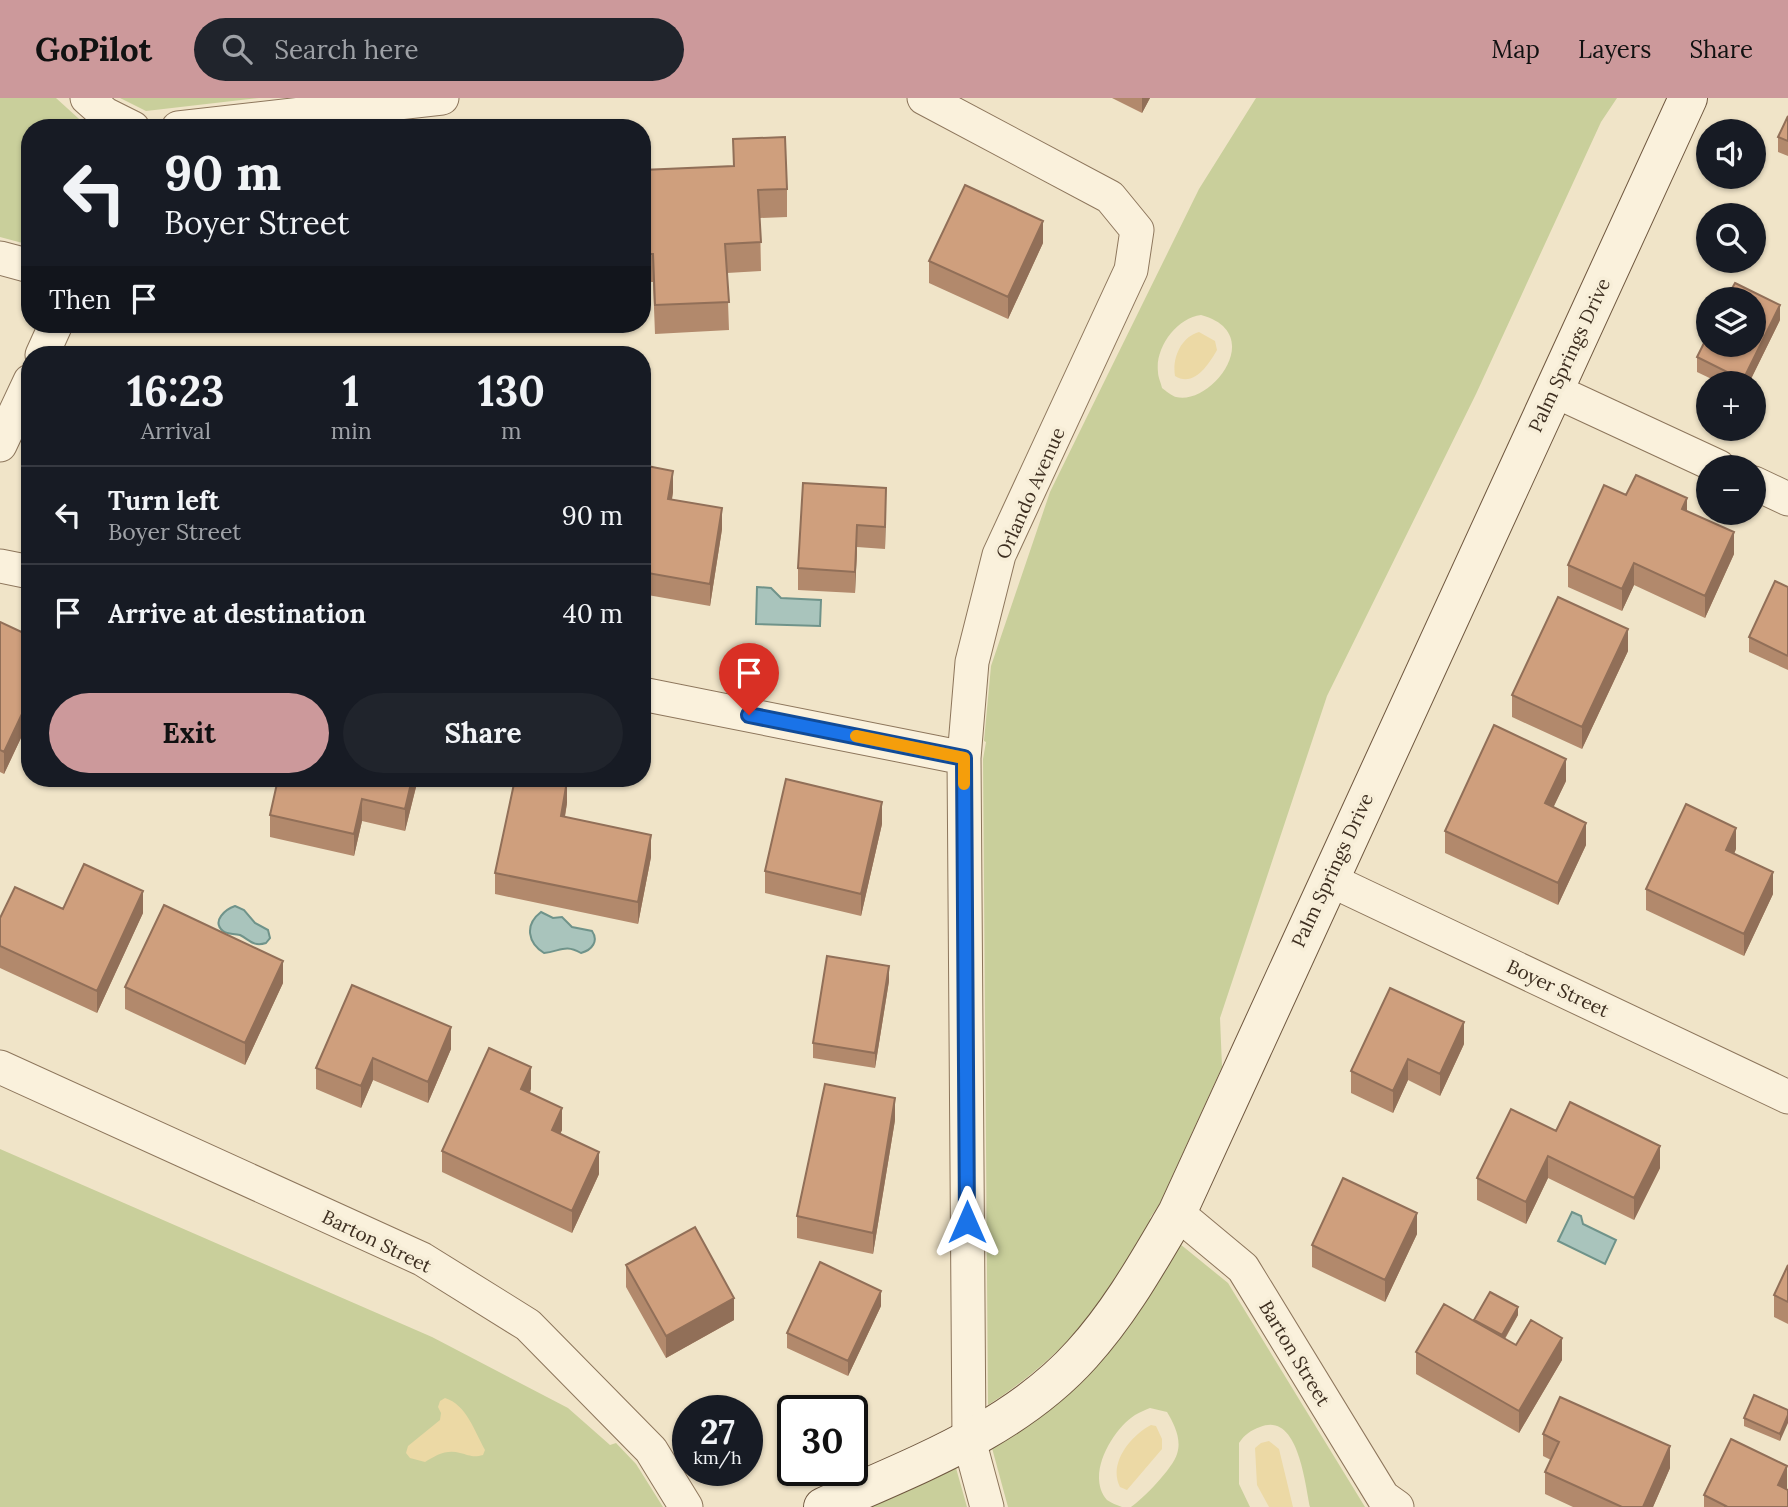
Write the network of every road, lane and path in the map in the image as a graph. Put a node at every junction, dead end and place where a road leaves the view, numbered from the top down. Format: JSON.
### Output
{"nodes":[{"id":1,"x":87,"y":98,"type":"edge"},
{"id":2,"x":442,"y":98,"type":"edge"},
{"id":3,"x":924,"y":98,"type":"edge"},
{"id":4,"x":1688,"y":98,"type":"edge"},
{"id":5,"x":115,"y":119,"type":"edge"},
{"id":6,"x":257,"y":119,"type":"edge"},
{"id":7,"x":0,"y":258,"type":"edge"},
{"id":8,"x":21,"y":264,"type":"edge"},
{"id":9,"x":1553,"y":390,"type":"junction"},
{"id":10,"x":21,"y":400,"type":"edge"},
{"id":11,"x":0,"y":445,"type":"edge"},
{"id":12,"x":1696,"y":456,"type":"edge"},
{"id":13,"x":1766,"y":489,"type":"edge"},
{"id":14,"x":1788,"y":499,"type":"edge"},
{"id":15,"x":0,"y":566,"type":"edge"},
{"id":16,"x":21,"y":570,"type":"edge"},
{"id":17,"x":651,"y":696,"type":"edge"},
{"id":18,"x":964,"y":758,"type":"junction"},
{"id":19,"x":1328,"y":879,"type":"junction"},
{"id":20,"x":0,"y":1067,"type":"edge"},
{"id":21,"x":1788,"y":1097,"type":"edge"},
{"id":22,"x":1177,"y":1213,"type":"junction"},
{"id":23,"x":969,"y":1440,"type":"junction"},
{"id":24,"x":1388,"y":1504,"type":"edge"},
{"id":25,"x":686,"y":1507,"type":"edge"},
{"id":26,"x":823,"y":1507,"type":"edge"},
{"id":27,"x":988,"y":1507,"type":"edge"}],
"edges":[{"from":1,"to":5,"type":"street"},
{"from":2,"to":6,"type":"street"},
{"from":3,"to":18,"type":"street","name":"Orlando Avenue"},
{"from":4,"to":9,"type":"street","name":"Palm Springs Drive"},
{"from":7,"to":8,"type":"street"},
{"from":9,"to":12,"type":"street"},
{"from":9,"to":19,"type":"street","name":"Palm Springs Drive"},
{"from":10,"to":11,"type":"street"},
{"from":13,"to":14,"type":"street"},
{"from":15,"to":16,"type":"street"},
{"from":17,"to":18,"type":"street"},
{"from":18,"to":23,"type":"street","name":"Orlando Avenue"},
{"from":19,"to":21,"type":"street","name":"Boyer Street"},
{"from":19,"to":22,"type":"street","name":"Palm Springs Drive"},
{"from":20,"to":25,"type":"street","name":"Barton Street"},
{"from":22,"to":23,"type":"street","name":"Palm Springs Drive"},
{"from":22,"to":24,"type":"street","name":"Barton Street"},
{"from":23,"to":26,"type":"street","name":"Palm Springs Drive"},
{"from":23,"to":27,"type":"street","name":"Orlando Avenue"}]}
